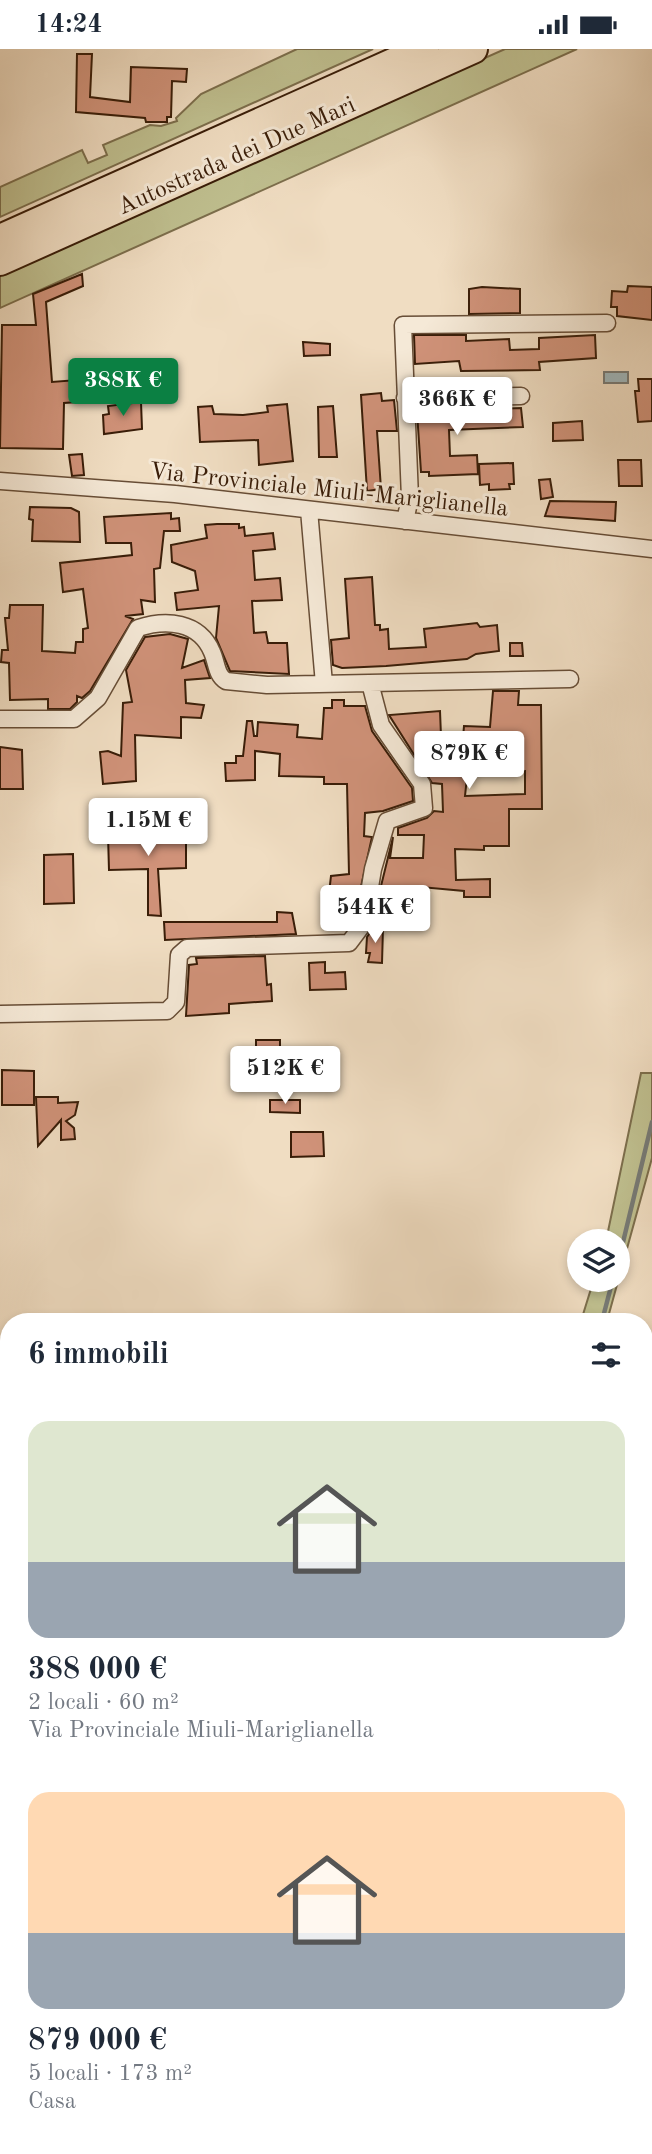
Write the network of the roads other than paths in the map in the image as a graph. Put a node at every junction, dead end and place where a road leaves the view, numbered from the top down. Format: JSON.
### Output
{"nodes":[{"id":1,"x":424,"y":49,"type":"edge"},
{"id":2,"x":473,"y":49,"type":"edge"},
{"id":3,"x":0,"y":239,"type":"edge"},
{"id":4,"x":0,"y":261,"type":"edge"},
{"id":5,"x":607,"y":323,"type":"dead end"},
{"id":6,"x":521,"y":396,"type":"dead end"},
{"id":7,"x":405,"y":398,"type":"junction"},
{"id":8,"x":0,"y":481,"type":"edge"},
{"id":9,"x":309,"y":510,"type":"junction"},
{"id":10,"x":405,"y":521,"type":"junction"},
{"id":11,"x":652,"y":549,"type":"edge"},
{"id":12,"x":570,"y":679,"type":"dead end"},
{"id":13,"x":370,"y":683,"type":"junction"},
{"id":14,"x":324,"y":684,"type":"junction"},
{"id":15,"x":0,"y":719,"type":"edge"},
{"id":16,"x":0,"y":1014,"type":"edge"}],
"edges":[{"from":1,"to":3,"type":"highway","name":"Autostrada dei Due Mari"},
{"from":2,"to":4,"type":"highway","name":"Autostrada dei Due Mari"},
{"from":5,"to":7,"type":"street"},
{"from":6,"to":7,"type":"street"},
{"from":7,"to":10,"type":"street"},
{"from":8,"to":9,"type":"street","name":"Via Provinciale Miuli-Mariglianella"},
{"from":9,"to":10,"type":"street","name":"Via Provinciale Miuli-Mariglianella"},
{"from":9,"to":14,"type":"street"},
{"from":10,"to":11,"type":"street","name":"Via Provinciale Miuli-Mariglianella"},
{"from":12,"to":13,"type":"street"},
{"from":13,"to":14,"type":"street"},
{"from":13,"to":16,"type":"street"},
{"from":14,"to":15,"type":"street"}]}
